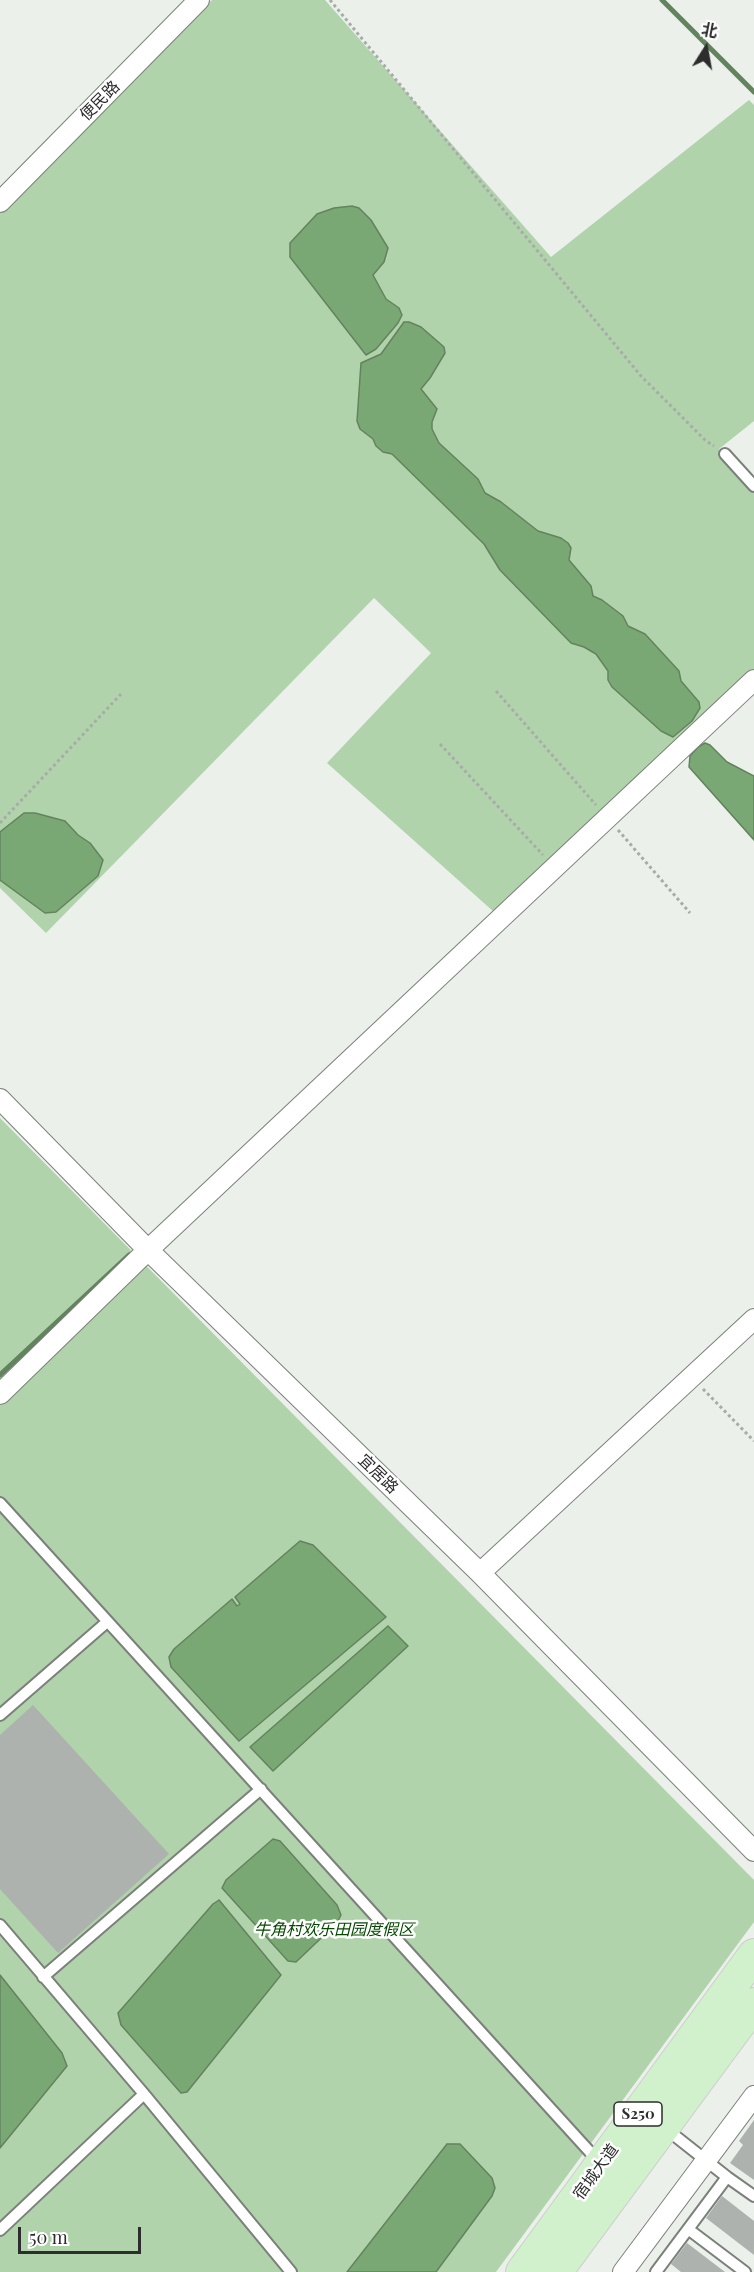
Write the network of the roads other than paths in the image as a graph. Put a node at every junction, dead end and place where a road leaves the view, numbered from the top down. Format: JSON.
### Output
{"nodes":[{"id":1,"x":199,"y":0,"type":"edge"},
{"id":2,"x":0,"y":202,"type":"edge"},
{"id":3,"x":725,"y":454,"type":"road end"},
{"id":4,"x":754,"y":486,"type":"edge"},
{"id":5,"x":754,"y":680,"type":"edge"},
{"id":6,"x":0,"y":1099,"type":"edge"},
{"id":7,"x":148,"y":1250,"type":"junction"},
{"id":8,"x":754,"y":1319,"type":"edge"},
{"id":9,"x":0,"y":1394,"type":"edge"},
{"id":10,"x":0,"y":1503,"type":"edge"},
{"id":11,"x":480,"y":1573,"type":"junction"},
{"id":12,"x":107,"y":1622,"type":"junction"},
{"id":13,"x":0,"y":1715,"type":"edge"},
{"id":14,"x":261,"y":1789,"type":"junction"},
{"id":15,"x":754,"y":1851,"type":"edge"},
{"id":16,"x":0,"y":1925,"type":"edge"},
{"id":17,"x":754,"y":1955,"type":"edge"},
{"id":18,"x":43,"y":1977,"type":"junction"},
{"id":19,"x":754,"y":2004,"type":"edge"},
{"id":20,"x":144,"y":2094,"type":"junction"},
{"id":21,"x":754,"y":2096,"type":"edge"},
{"id":22,"x":664,"y":2127,"type":"junction"},
{"id":23,"x":706,"y":2160,"type":"junction"},
{"id":24,"x":601,"y":2164,"type":"junction"},
{"id":25,"x":727,"y":2177,"type":"junction"},
{"id":26,"x":754,"y":2196,"type":"edge"},
{"id":27,"x":688,"y":2229,"type":"junction"},
{"id":28,"x":0,"y":2230,"type":"edge"},
{"id":29,"x":291,"y":2272,"type":"edge"},
{"id":30,"x":522,"y":2272,"type":"edge"},
{"id":31,"x":556,"y":2272,"type":"edge"},
{"id":32,"x":622,"y":2272,"type":"edge"},
{"id":33,"x":656,"y":2272,"type":"edge"},
{"id":34,"x":745,"y":2272,"type":"edge"}],
"edges":[{"from":1,"to":2,"type":"street","name":"便民路"},
{"from":3,"to":4,"type":"lane"},
{"from":5,"to":7,"type":"street"},
{"from":6,"to":7,"type":"street","name":"宜居路"},
{"from":7,"to":9,"type":"street"},
{"from":7,"to":11,"type":"street","name":"宜居路"},
{"from":8,"to":11,"type":"street"},
{"from":10,"to":12,"type":"lane"},
{"from":11,"to":15,"type":"street","name":"宜居路"},
{"from":12,"to":13,"type":"lane"},
{"from":12,"to":14,"type":"lane"},
{"from":14,"to":18,"type":"lane"},
{"from":14,"to":24,"type":"lane"},
{"from":16,"to":18,"type":"lane"},
{"from":17,"to":24,"type":"main road","name":"宿城大道","number":"S250"},
{"from":18,"to":20,"type":"lane"},
{"from":19,"to":22,"type":"main road","name":"宿城大道","number":"S250"},
{"from":20,"to":28,"type":"lane"},
{"from":20,"to":29,"type":"lane"},
{"from":21,"to":23,"type":"street"},
{"from":22,"to":23,"type":"lane"},
{"from":22,"to":31,"type":"main road","name":"宿城大道","number":"S250"},
{"from":23,"to":25,"type":"lane"},
{"from":23,"to":32,"type":"street"},
{"from":24,"to":30,"type":"main road","name":"宿城大道","number":"S250"},
{"from":25,"to":26,"type":"lane"},
{"from":25,"to":27,"type":"lane"},
{"from":27,"to":33,"type":"lane"},
{"from":27,"to":34,"type":"lane"}]}
